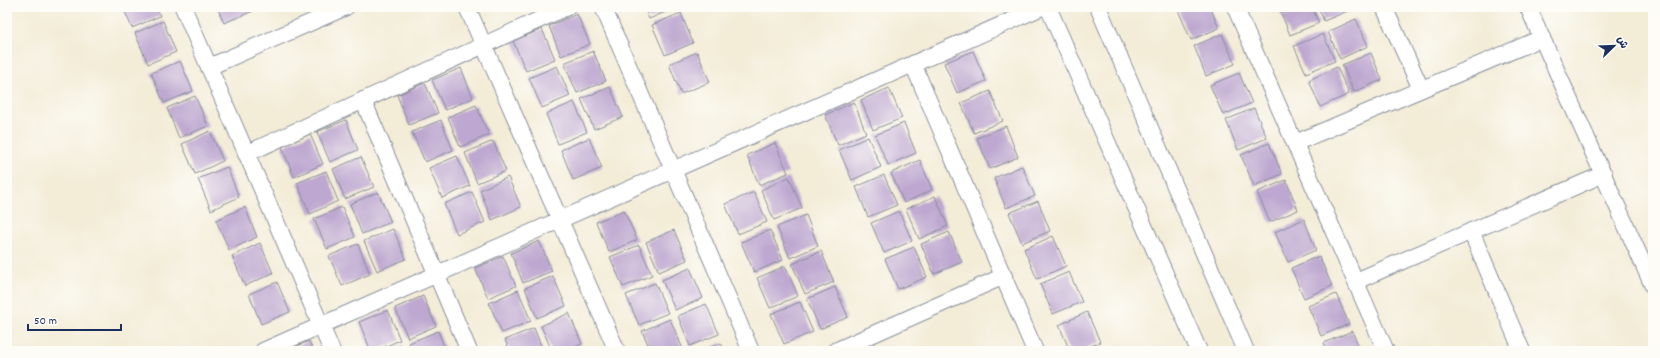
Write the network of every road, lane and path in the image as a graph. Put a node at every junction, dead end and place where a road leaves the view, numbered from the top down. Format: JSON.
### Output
{"nodes":[{"id":1,"x":183,"y":7,"type":"edge"},
{"id":2,"x":346,"y":7,"type":"edge"},
{"id":3,"x":467,"y":7,"type":"edge"},
{"id":4,"x":567,"y":7,"type":"edge"},
{"id":5,"x":603,"y":7,"type":"edge"},
{"id":6,"x":1042,"y":7,"type":"edge"},
{"id":7,"x":1048,"y":7,"type":"edge"},
{"id":8,"x":1098,"y":7,"type":"edge"},
{"id":9,"x":1235,"y":7,"type":"edge"},
{"id":10,"x":1384,"y":7,"type":"edge"},
{"id":11,"x":1528,"y":7,"type":"edge"},
{"id":12,"x":323,"y":12,"type":"edge"},
{"id":13,"x":1542,"y":38,"type":"junction"},
{"id":14,"x":484,"y":45,"type":"junction"},
{"id":15,"x":913,"y":64,"type":"junction"},
{"id":16,"x":209,"y":67,"type":"junction"},
{"id":17,"x":1421,"y":89,"type":"junction"},
{"id":18,"x":362,"y":100,"type":"junction"},
{"id":19,"x":1295,"y":143,"type":"junction"},
{"id":20,"x":246,"y":154,"type":"junction"},
{"id":21,"x":673,"y":170,"type":"junction"},
{"id":22,"x":1604,"y":174,"type":"junction"},
{"id":23,"x":560,"y":220,"type":"junction"},
{"id":24,"x":1472,"y":231,"type":"junction"},
{"id":25,"x":436,"y":274,"type":"junction"},
{"id":26,"x":1004,"y":276,"type":"junction"},
{"id":27,"x":1356,"y":281,"type":"junction"},
{"id":28,"x":1653,"y":286,"type":"edge"},
{"id":29,"x":321,"y":325,"type":"junction"},
{"id":30,"x":263,"y":351,"type":"edge"},
{"id":31,"x":332,"y":351,"type":"edge"},
{"id":32,"x":469,"y":351,"type":"edge"},
{"id":33,"x":617,"y":351,"type":"edge"},
{"id":34,"x":751,"y":351,"type":"edge"},
{"id":35,"x":834,"y":351,"type":"edge"},
{"id":36,"x":1035,"y":351,"type":"edge"},
{"id":37,"x":1199,"y":351,"type":"edge"},
{"id":38,"x":1246,"y":351,"type":"edge"},
{"id":39,"x":1386,"y":351,"type":"edge"},
{"id":40,"x":1522,"y":351,"type":"edge"}],
"edges":[{"from":1,"to":16,"type":"street"},
{"from":2,"to":12,"type":"street"},
{"from":3,"to":14,"type":"street"},
{"from":4,"to":14,"type":"street"},
{"from":5,"to":21,"type":"street"},
{"from":6,"to":15,"type":"street"},
{"from":7,"to":37,"type":"street"},
{"from":8,"to":38,"type":"street"},
{"from":9,"to":19,"type":"street"},
{"from":10,"to":17,"type":"street"},
{"from":11,"to":13,"type":"street"},
{"from":12,"to":16,"type":"street"},
{"from":13,"to":17,"type":"street"},
{"from":13,"to":22,"type":"street"},
{"from":14,"to":18,"type":"street"},
{"from":14,"to":23,"type":"street"},
{"from":15,"to":21,"type":"street"},
{"from":15,"to":26,"type":"street"},
{"from":16,"to":20,"type":"street"},
{"from":17,"to":19,"type":"street"},
{"from":18,"to":20,"type":"street"},
{"from":18,"to":25,"type":"street"},
{"from":19,"to":27,"type":"street"},
{"from":20,"to":29,"type":"street"},
{"from":21,"to":23,"type":"street"},
{"from":21,"to":34,"type":"street"},
{"from":22,"to":24,"type":"street"},
{"from":22,"to":28,"type":"street"},
{"from":23,"to":25,"type":"street"},
{"from":23,"to":33,"type":"street"},
{"from":24,"to":27,"type":"street"},
{"from":24,"to":40,"type":"street"},
{"from":25,"to":29,"type":"street"},
{"from":25,"to":32,"type":"street"},
{"from":26,"to":35,"type":"street"},
{"from":26,"to":36,"type":"street"},
{"from":27,"to":39,"type":"street"},
{"from":29,"to":30,"type":"street"},
{"from":29,"to":31,"type":"street"}]}
